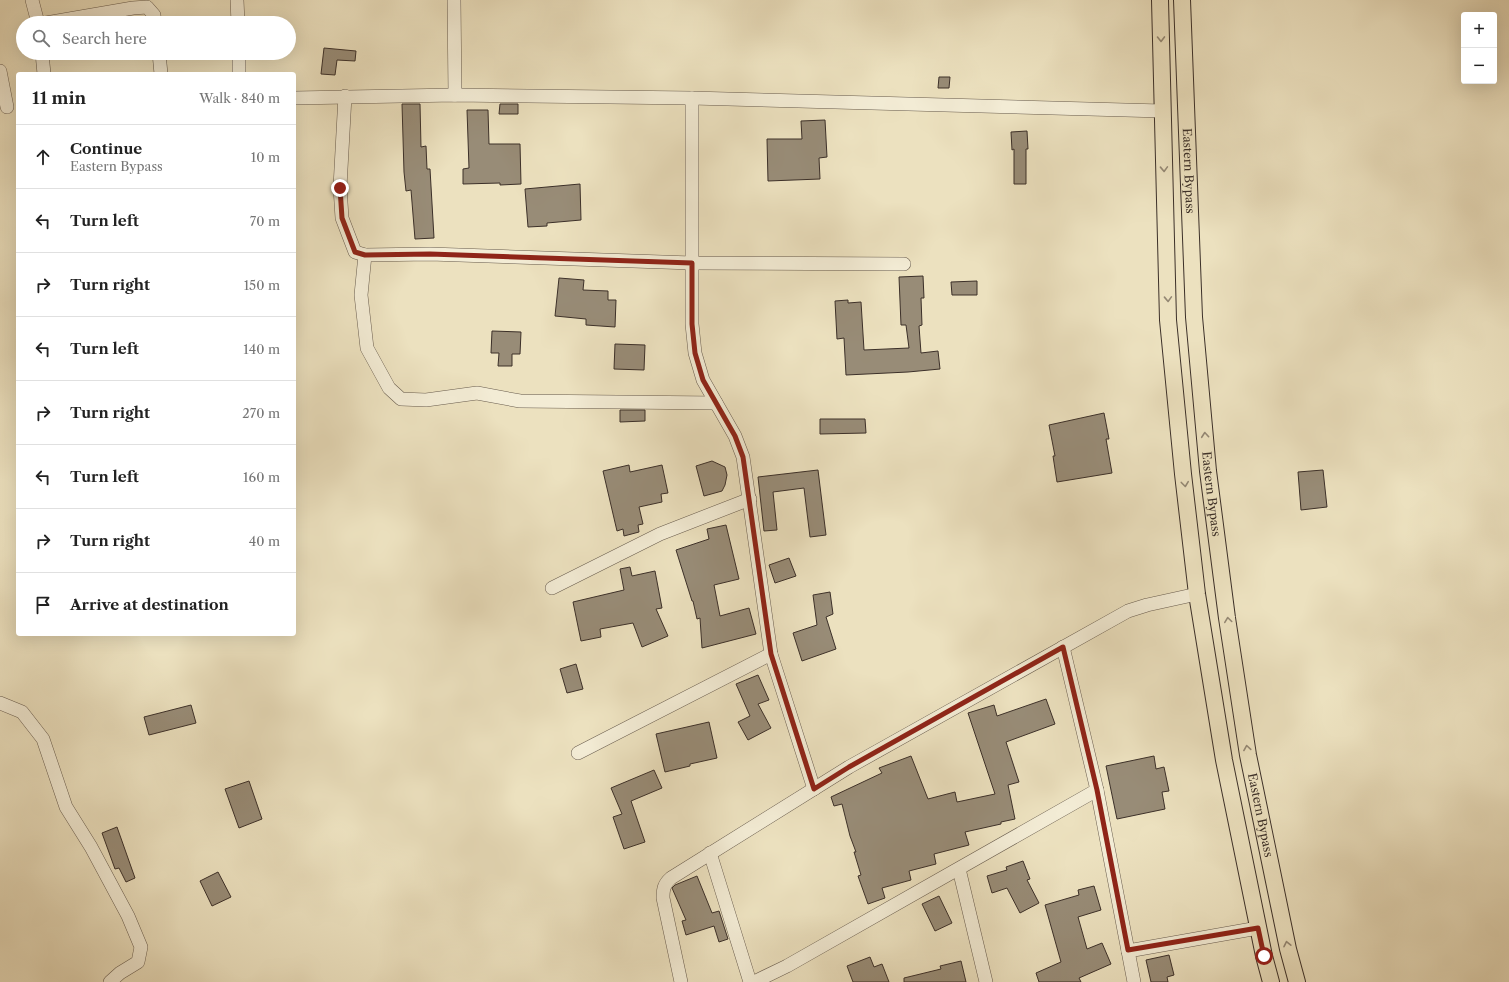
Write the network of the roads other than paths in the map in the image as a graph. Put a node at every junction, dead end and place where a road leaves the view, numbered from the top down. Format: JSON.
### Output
{"nodes":[{"id":1,"x":32,"y":0,"type":"edge"},
{"id":2,"x":237,"y":0,"type":"edge"},
{"id":3,"x":454,"y":0,"type":"edge"},
{"id":4,"x":1160,"y":0,"type":"edge"},
{"id":5,"x":1182,"y":0,"type":"edge"},
{"id":6,"x":36,"y":16,"type":"edge"},
{"id":7,"x":87,"y":16,"type":"edge"},
{"id":8,"x":154,"y":16,"type":"edge"},
{"id":9,"x":238,"y":16,"type":"edge"},
{"id":10,"x":43,"y":60,"type":"edge"},
{"id":11,"x":160,"y":60,"type":"edge"},
{"id":12,"x":239,"y":60,"type":"edge"},
{"id":13,"x":0,"y":70,"type":"edge"},
{"id":14,"x":44,"y":72,"type":"edge"},
{"id":15,"x":161,"y":72,"type":"edge"},
{"id":16,"x":239,"y":72,"type":"edge"},
{"id":17,"x":455,"y":95,"type":"junction"},
{"id":18,"x":345,"y":96,"type":"junction"},
{"id":19,"x":296,"y":98,"type":"edge"},
{"id":20,"x":692,"y":98,"type":"junction"},
{"id":21,"x":7,"y":106,"type":"dead end"},
{"id":22,"x":1162,"y":111,"type":"junction"},
{"id":23,"x":365,"y":255,"type":"junction"},
{"id":24,"x":692,"y":263,"type":"junction"},
{"id":25,"x":904,"y":264,"type":"dead end"},
{"id":26,"x":716,"y":403,"type":"junction"},
{"id":27,"x":750,"y":499,"type":"junction"},
{"id":28,"x":552,"y":588,"type":"dead end"},
{"id":29,"x":1197,"y":594,"type":"junction"},
{"id":30,"x":1063,"y":647,"type":"junction"},
{"id":31,"x":771,"y":654,"type":"junction"},
{"id":32,"x":0,"y":703,"type":"edge"},
{"id":33,"x":578,"y":753,"type":"dead end"},
{"id":34,"x":814,"y":789,"type":"junction"},
{"id":35,"x":1097,"y":790,"type":"junction"},
{"id":36,"x":710,"y":853,"type":"junction"},
{"id":37,"x":959,"y":869,"type":"junction"},
{"id":38,"x":1258,"y":928,"type":"junction"},
{"id":39,"x":1128,"y":950,"type":"junction"},
{"id":40,"x":110,"y":982,"type":"edge"},
{"id":41,"x":681,"y":982,"type":"edge"},
{"id":42,"x":750,"y":982,"type":"edge"},
{"id":43,"x":754,"y":982,"type":"edge"},
{"id":44,"x":986,"y":982,"type":"edge"},
{"id":45,"x":1134,"y":982,"type":"edge"},
{"id":46,"x":1271,"y":982,"type":"edge"},
{"id":47,"x":1297,"y":982,"type":"edge"}],
"edges":[{"from":1,"to":6,"type":"street"},
{"from":2,"to":9,"type":"street"},
{"from":3,"to":17,"type":"street"},
{"from":4,"to":22,"type":"main road","name":"Eastern Bypass","one_way":true},
{"from":47,"to":5,"type":"main road","name":"Eastern Bypass","one_way":true},
{"from":7,"to":8,"type":"street"},
{"from":10,"to":14,"type":"street"},
{"from":11,"to":15,"type":"street"},
{"from":12,"to":16,"type":"street"},
{"from":13,"to":21,"type":"street"},
{"from":17,"to":18,"type":"street"},
{"from":17,"to":20,"type":"street"},
{"from":18,"to":19,"type":"street"},
{"from":18,"to":23,"type":"street"},
{"from":20,"to":22,"type":"street"},
{"from":20,"to":24,"type":"street"},
{"from":22,"to":29,"type":"main road","name":"Eastern Bypass","one_way":true},
{"from":23,"to":24,"type":"street"},
{"from":23,"to":26,"type":"street"},
{"from":24,"to":25,"type":"street"},
{"from":24,"to":26,"type":"street"},
{"from":26,"to":27,"type":"street"},
{"from":27,"to":28,"type":"street"},
{"from":27,"to":31,"type":"street"},
{"from":29,"to":30,"type":"street"},
{"from":29,"to":38,"type":"main road","name":"Eastern Bypass"},
{"from":30,"to":34,"type":"street"},
{"from":30,"to":35,"type":"street"},
{"from":31,"to":33,"type":"street"},
{"from":31,"to":34,"type":"street"},
{"from":32,"to":40,"type":"street"},
{"from":34,"to":36,"type":"street"},
{"from":35,"to":37,"type":"street"},
{"from":35,"to":39,"type":"street"},
{"from":36,"to":41,"type":"street"},
{"from":36,"to":42,"type":"street"},
{"from":37,"to":43,"type":"street"},
{"from":37,"to":44,"type":"street"},
{"from":38,"to":39,"type":"street"},
{"from":38,"to":46,"type":"main road","name":"Eastern Bypass"},
{"from":39,"to":45,"type":"street"}]}
